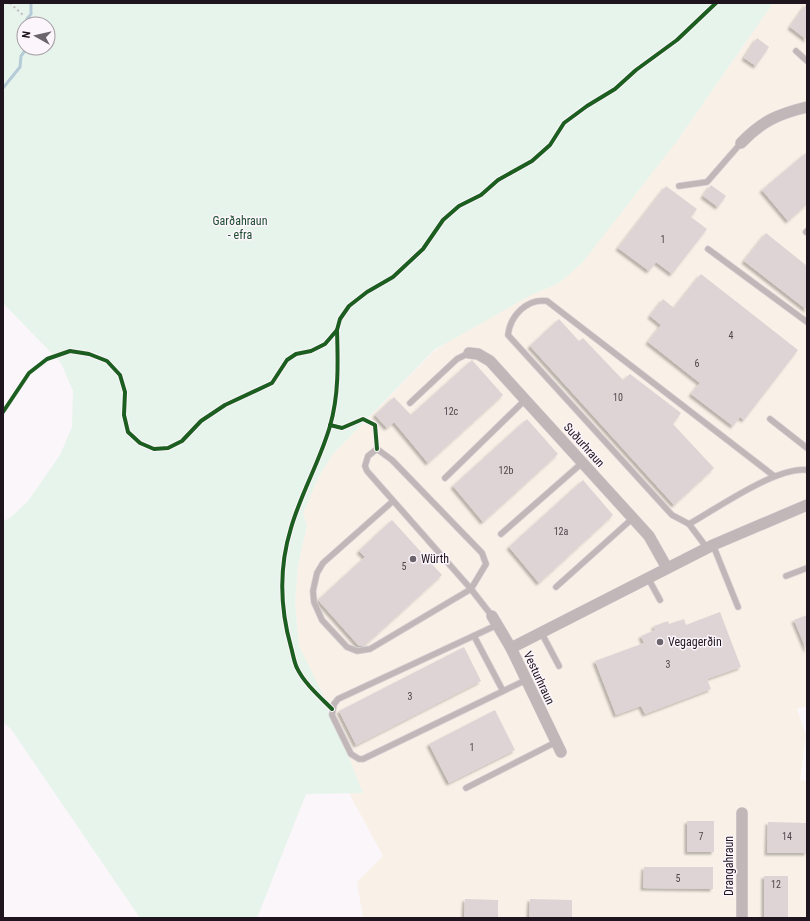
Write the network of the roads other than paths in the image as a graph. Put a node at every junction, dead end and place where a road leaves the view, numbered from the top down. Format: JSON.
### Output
{"nodes":[{"id":1,"x":796,"y":51,"type":"dead end"},
{"id":2,"x":807,"y":61,"type":"edge"},
{"id":3,"x":807,"y":107,"type":"edge"},
{"id":4,"x":741,"y":142,"type":"joint"},
{"id":5,"x":679,"y":186,"type":"dead end"},
{"id":6,"x":708,"y":249,"type":"dead end"},
{"id":7,"x":807,"y":322,"type":"edge"},
{"id":8,"x":470,"y":353,"type":"joint"},
{"id":9,"x":525,"y":400,"type":"junction"},
{"id":10,"x":410,"y":403,"type":"dead end"},
{"id":11,"x":770,"y":419,"type":"dead end"},
{"id":12,"x":807,"y":448,"type":"edge"},
{"id":13,"x":582,"y":463,"type":"junction"},
{"id":14,"x":807,"y":470,"type":"edge"},
{"id":15,"x":774,"y":476,"type":"junction"},
{"id":16,"x":445,"y":478,"type":"dead end"},
{"id":17,"x":393,"y":501,"type":"junction"},
{"id":18,"x":807,"y":505,"type":"edge"},
{"id":19,"x":633,"y":518,"type":"junction"},
{"id":20,"x":689,"y":524,"type":"junction"},
{"id":21,"x":501,"y":534,"type":"dead end"},
{"id":22,"x":710,"y":546,"type":"junction"},
{"id":23,"x":667,"y":568,"type":"junction"},
{"id":24,"x":807,"y":568,"type":"edge"},
{"id":25,"x":786,"y":576,"type":"dead end"},
{"id":26,"x":648,"y":578,"type":"junction"},
{"id":27,"x":556,"y":587,"type":"dead end"},
{"id":28,"x":471,"y":589,"type":"junction"},
{"id":29,"x":660,"y":600,"type":"dead end"},
{"id":30,"x":738,"y":607,"type":"dead end"},
{"id":31,"x":495,"y":620,"type":"junction"},
{"id":32,"x":541,"y":632,"type":"junction"},
{"id":33,"x":474,"y":636,"type":"junction"},
{"id":34,"x":511,"y":648,"type":"junction"},
{"id":35,"x":560,"y":666,"type":"dead end"},
{"id":36,"x":526,"y":680,"type":"junction"},
{"id":37,"x":503,"y":691,"type":"junction"},
{"id":38,"x":556,"y":742,"type":"junction"},
{"id":39,"x":561,"y":752,"type":"dead end"},
{"id":40,"x":466,"y":788,"type":"dead end"},
{"id":41,"x":742,"y":814,"type":"dead end"},
{"id":42,"x":742,"y":918,"type":"edge"}],
"edges":[{"from":1,"to":2,"type":"lane"},
{"from":3,"to":4,"type":"street"},
{"from":4,"to":5,"type":"lane"},
{"from":6,"to":7,"type":"lane"},
{"from":8,"to":9,"type":"street","name":"Suðurhraun"},
{"from":8,"to":10,"type":"lane"},
{"from":9,"to":13,"type":"street","name":"Suðurhraun"},
{"from":9,"to":16,"type":"lane"},
{"from":11,"to":12,"type":"lane"},
{"from":13,"to":19,"type":"street","name":"Suðurhraun"},
{"from":13,"to":21,"type":"lane"},
{"from":14,"to":15,"type":"lane"},
{"from":15,"to":20,"type":"lane"},
{"from":15,"to":20,"type":"lane"},
{"from":17,"to":28,"type":"lane"},
{"from":17,"to":28,"type":"lane"},
{"from":17,"to":28,"type":"lane"},
{"from":18,"to":22,"type":"street"},
{"from":19,"to":23,"type":"street","name":"Suðurhraun"},
{"from":19,"to":27,"type":"lane"},
{"from":20,"to":22,"type":"lane"},
{"from":22,"to":23,"type":"street"},
{"from":22,"to":30,"type":"lane"},
{"from":23,"to":26,"type":"street"},
{"from":24,"to":25,"type":"lane"},
{"from":26,"to":29,"type":"lane"},
{"from":26,"to":32,"type":"street"},
{"from":28,"to":31,"type":"lane"},
{"from":31,"to":33,"type":"lane"},
{"from":31,"to":34,"type":"street","name":"Vesturhraun"},
{"from":32,"to":34,"type":"street"},
{"from":32,"to":35,"type":"lane"},
{"from":33,"to":37,"type":"lane"},
{"from":33,"to":37,"type":"lane"},
{"from":34,"to":36,"type":"street","name":"Vesturhraun"},
{"from":36,"to":37,"type":"lane"},
{"from":36,"to":38,"type":"street","name":"Vesturhraun"},
{"from":38,"to":39,"type":"street","name":"Vesturhraun"},
{"from":38,"to":40,"type":"lane"},
{"from":41,"to":42,"type":"street","name":"Drangahraun"}]}
